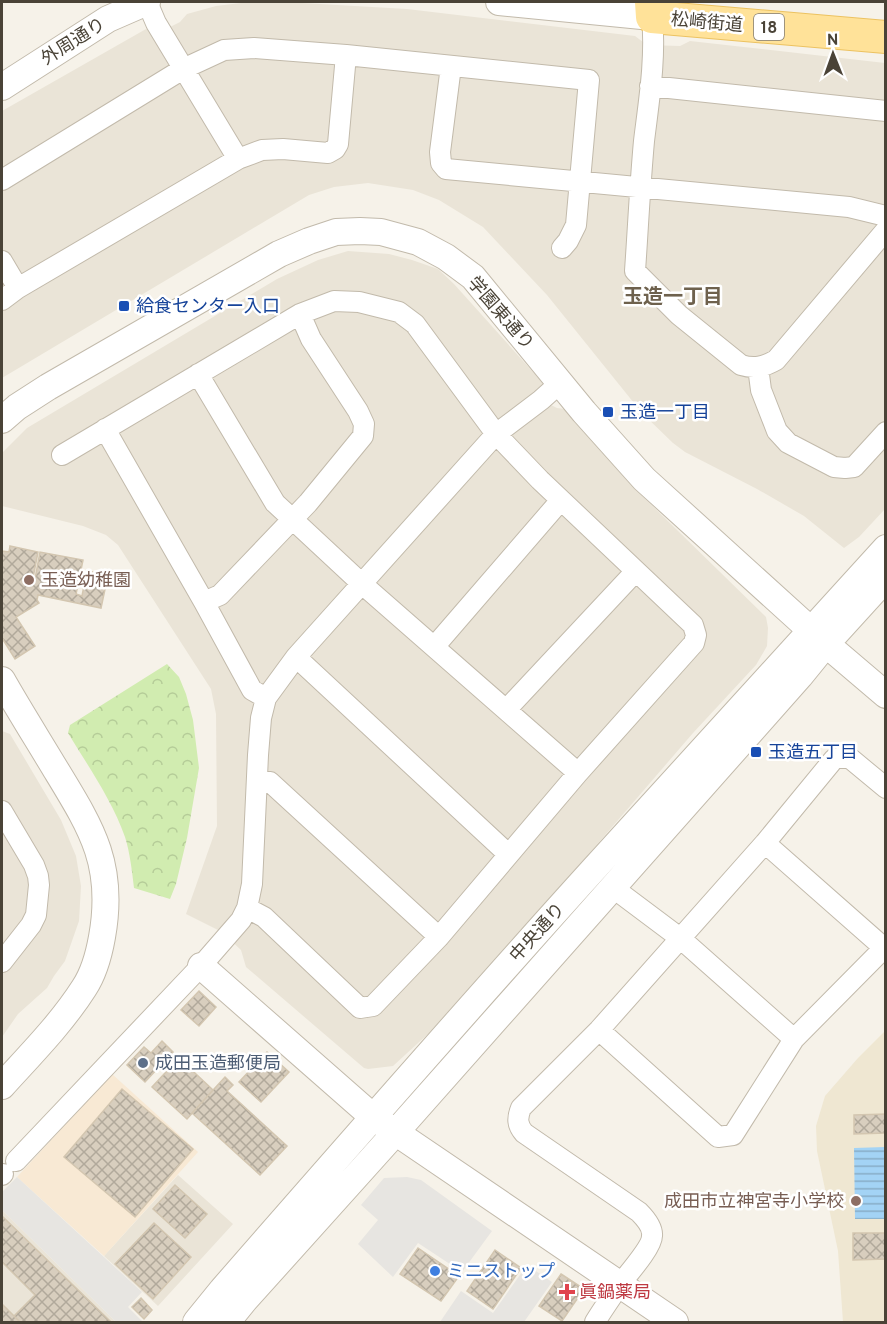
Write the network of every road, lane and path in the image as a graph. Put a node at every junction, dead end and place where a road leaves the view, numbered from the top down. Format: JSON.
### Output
{"nodes":[{"id":1,"x":147,"y":2,"type":"edge"},
{"id":2,"x":499,"y":2,"type":"edge"},
{"id":3,"x":651,"y":9,"type":"edge"},
{"id":4,"x":885,"y":38,"type":"edge"},
{"id":5,"x":346,"y":55,"type":"junction"},
{"id":6,"x":451,"y":66,"type":"junction"},
{"id":7,"x":183,"y":69,"type":"junction"},
{"id":8,"x":650,"y":86,"type":"junction"},
{"id":9,"x":2,"y":87,"type":"edge"},
{"id":10,"x":885,"y":111,"type":"edge"},
{"id":11,"x":238,"y":159,"type":"junction"},
{"id":12,"x":2,"y":180,"type":"edge"},
{"id":13,"x":579,"y":181,"type":"junction"},
{"id":14,"x":640,"y":188,"type":"junction"},
{"id":15,"x":885,"y":216,"type":"edge"},
{"id":16,"x":885,"y":230,"type":"edge"},
{"id":17,"x":562,"y":248,"type":"dead end"},
{"id":18,"x":2,"y":261,"type":"edge"},
{"id":19,"x":18,"y":288,"type":"junction"},
{"id":20,"x":2,"y":300,"type":"edge"},
{"id":21,"x":300,"y":314,"type":"junction"},
{"id":22,"x":758,"y":367,"type":"junction"},
{"id":23,"x":198,"y":374,"type":"junction"},
{"id":24,"x":560,"y":383,"type":"junction"},
{"id":25,"x":2,"y":420,"type":"edge"},
{"id":26,"x":105,"y":429,"type":"junction"},
{"id":27,"x":885,"y":432,"type":"edge"},
{"id":28,"x":496,"y":434,"type":"junction"},
{"id":29,"x":62,"y":455,"type":"dead end"},
{"id":30,"x":561,"y":500,"type":"junction"},
{"id":31,"x":293,"y":519,"type":"junction"},
{"id":32,"x":885,"y":548,"type":"edge"},
{"id":33,"x":635,"y":572,"type":"junction"},
{"id":34,"x":885,"y":578,"type":"edge"},
{"id":35,"x":361,"y":583,"type":"junction"},
{"id":36,"x":204,"y":602,"type":"junction"},
{"id":37,"x":818,"y":637,"type":"junction"},
{"id":38,"x":434,"y":647,"type":"junction"},
{"id":39,"x":296,"y":657,"type":"junction"},
{"id":40,"x":2,"y":680,"type":"edge"},
{"id":41,"x":885,"y":695,"type":"edge"},
{"id":42,"x":266,"y":698,"type":"junction"},
{"id":43,"x":9,"y":710,"type":"edge"},
{"id":44,"x":506,"y":710,"type":"junction"},
{"id":45,"x":578,"y":773,"type":"junction"},
{"id":46,"x":256,"y":781,"type":"junction"},
{"id":47,"x":885,"y":788,"type":"edge"},
{"id":48,"x":2,"y":811,"type":"edge"},
{"id":49,"x":765,"y":843,"type":"junction"},
{"id":50,"x":508,"y":854,"type":"junction"},
{"id":51,"x":612,"y":887,"type":"junction"},
{"id":52,"x":247,"y":908,"type":"junction"},
{"id":53,"x":439,"y":937,"type":"junction"},
{"id":54,"x":680,"y":938,"type":"junction"},
{"id":55,"x":884,"y":947,"type":"edge"},
{"id":56,"x":2,"y":962,"type":"edge"},
{"id":57,"x":201,"y":966,"type":"junction"},
{"id":58,"x":599,"y":1030,"type":"junction"},
{"id":59,"x":794,"y":1039,"type":"junction"},
{"id":60,"x":2,"y":1086,"type":"edge"},
{"id":61,"x":373,"y":1117,"type":"junction"},
{"id":62,"x":395,"y":1133,"type":"junction"},
{"id":63,"x":7,"y":1170,"type":"edge"},
{"id":64,"x":620,"y":1285,"type":"junction"},
{"id":65,"x":196,"y":1323,"type":"edge"},
{"id":66,"x":227,"y":1323,"type":"edge"},
{"id":67,"x":594,"y":1323,"type":"edge"},
{"id":68,"x":675,"y":1323,"type":"edge"}],
"edges":[{"from":1,"to":7,"type":"street"},
{"from":1,"to":9,"type":"street","name":"外周通り"},
{"from":2,"to":3,"type":"street"},
{"from":3,"to":4,"type":"main road","name":"松崎街道","number":"18"},
{"from":3,"to":8,"type":"street"},
{"from":5,"to":6,"type":"street"},
{"from":5,"to":7,"type":"street"},
{"from":5,"to":11,"type":"street"},
{"from":6,"to":13,"type":"street"},
{"from":6,"to":13,"type":"street"},
{"from":7,"to":11,"type":"street"},
{"from":7,"to":12,"type":"street"},
{"from":8,"to":10,"type":"street"},
{"from":8,"to":14,"type":"street"},
{"from":11,"to":19,"type":"street"},
{"from":13,"to":14,"type":"street"},
{"from":13,"to":17,"type":"street"},
{"from":14,"to":15,"type":"street"},
{"from":14,"to":22,"type":"street"},
{"from":16,"to":22,"type":"street"},
{"from":18,"to":19,"type":"street"},
{"from":19,"to":20,"type":"street"},
{"from":21,"to":23,"type":"street"},
{"from":21,"to":28,"type":"street"},
{"from":21,"to":31,"type":"street"},
{"from":22,"to":27,"type":"street"},
{"from":23,"to":26,"type":"street"},
{"from":23,"to":31,"type":"street"},
{"from":24,"to":25,"type":"street","name":"学園東通り"},
{"from":24,"to":28,"type":"street"},
{"from":24,"to":37,"type":"street","name":"学園東通り"},
{"from":26,"to":29,"type":"street"},
{"from":26,"to":36,"type":"street"},
{"from":28,"to":30,"type":"street"},
{"from":28,"to":35,"type":"street"},
{"from":30,"to":33,"type":"street"},
{"from":30,"to":38,"type":"street"},
{"from":31,"to":35,"type":"street"},
{"from":31,"to":36,"type":"street"},
{"from":32,"to":37,"type":"street","name":"中央通り"},
{"from":33,"to":44,"type":"street"},
{"from":33,"to":45,"type":"street"},
{"from":34,"to":37,"type":"street","name":"中央通り"},
{"from":35,"to":38,"type":"street"},
{"from":35,"to":39,"type":"street"},
{"from":36,"to":42,"type":"street"},
{"from":37,"to":41,"type":"street","name":"学園東通り"},
{"from":37,"to":51,"type":"street","name":"中央通り"},
{"from":37,"to":61,"type":"street","name":"中央通り"},
{"from":38,"to":44,"type":"street"},
{"from":39,"to":42,"type":"street"},
{"from":39,"to":50,"type":"street"},
{"from":40,"to":43,"type":"street"},
{"from":42,"to":46,"type":"street"},
{"from":43,"to":60,"type":"street"},
{"from":44,"to":45,"type":"street"},
{"from":45,"to":50,"type":"street"},
{"from":46,"to":52,"type":"street"},
{"from":46,"to":53,"type":"street"},
{"from":47,"to":49,"type":"street"},
{"from":48,"to":56,"type":"street"},
{"from":49,"to":54,"type":"street"},
{"from":49,"to":55,"type":"street"},
{"from":50,"to":53,"type":"street"},
{"from":51,"to":54,"type":"street"},
{"from":51,"to":62,"type":"street","name":"中央通り"},
{"from":52,"to":53,"type":"street"},
{"from":52,"to":57,"type":"street"},
{"from":54,"to":58,"type":"street"},
{"from":54,"to":59,"type":"street"},
{"from":55,"to":59,"type":"street"},
{"from":57,"to":61,"type":"street"},
{"from":57,"to":63,"type":"street"},
{"from":58,"to":59,"type":"street"},
{"from":58,"to":64,"type":"street"},
{"from":61,"to":62,"type":"street"},
{"from":61,"to":65,"type":"street","name":"中央通り"},
{"from":62,"to":64,"type":"street"},
{"from":62,"to":66,"type":"street","name":"中央通り"},
{"from":64,"to":67,"type":"street"},
{"from":64,"to":68,"type":"street"}]}
